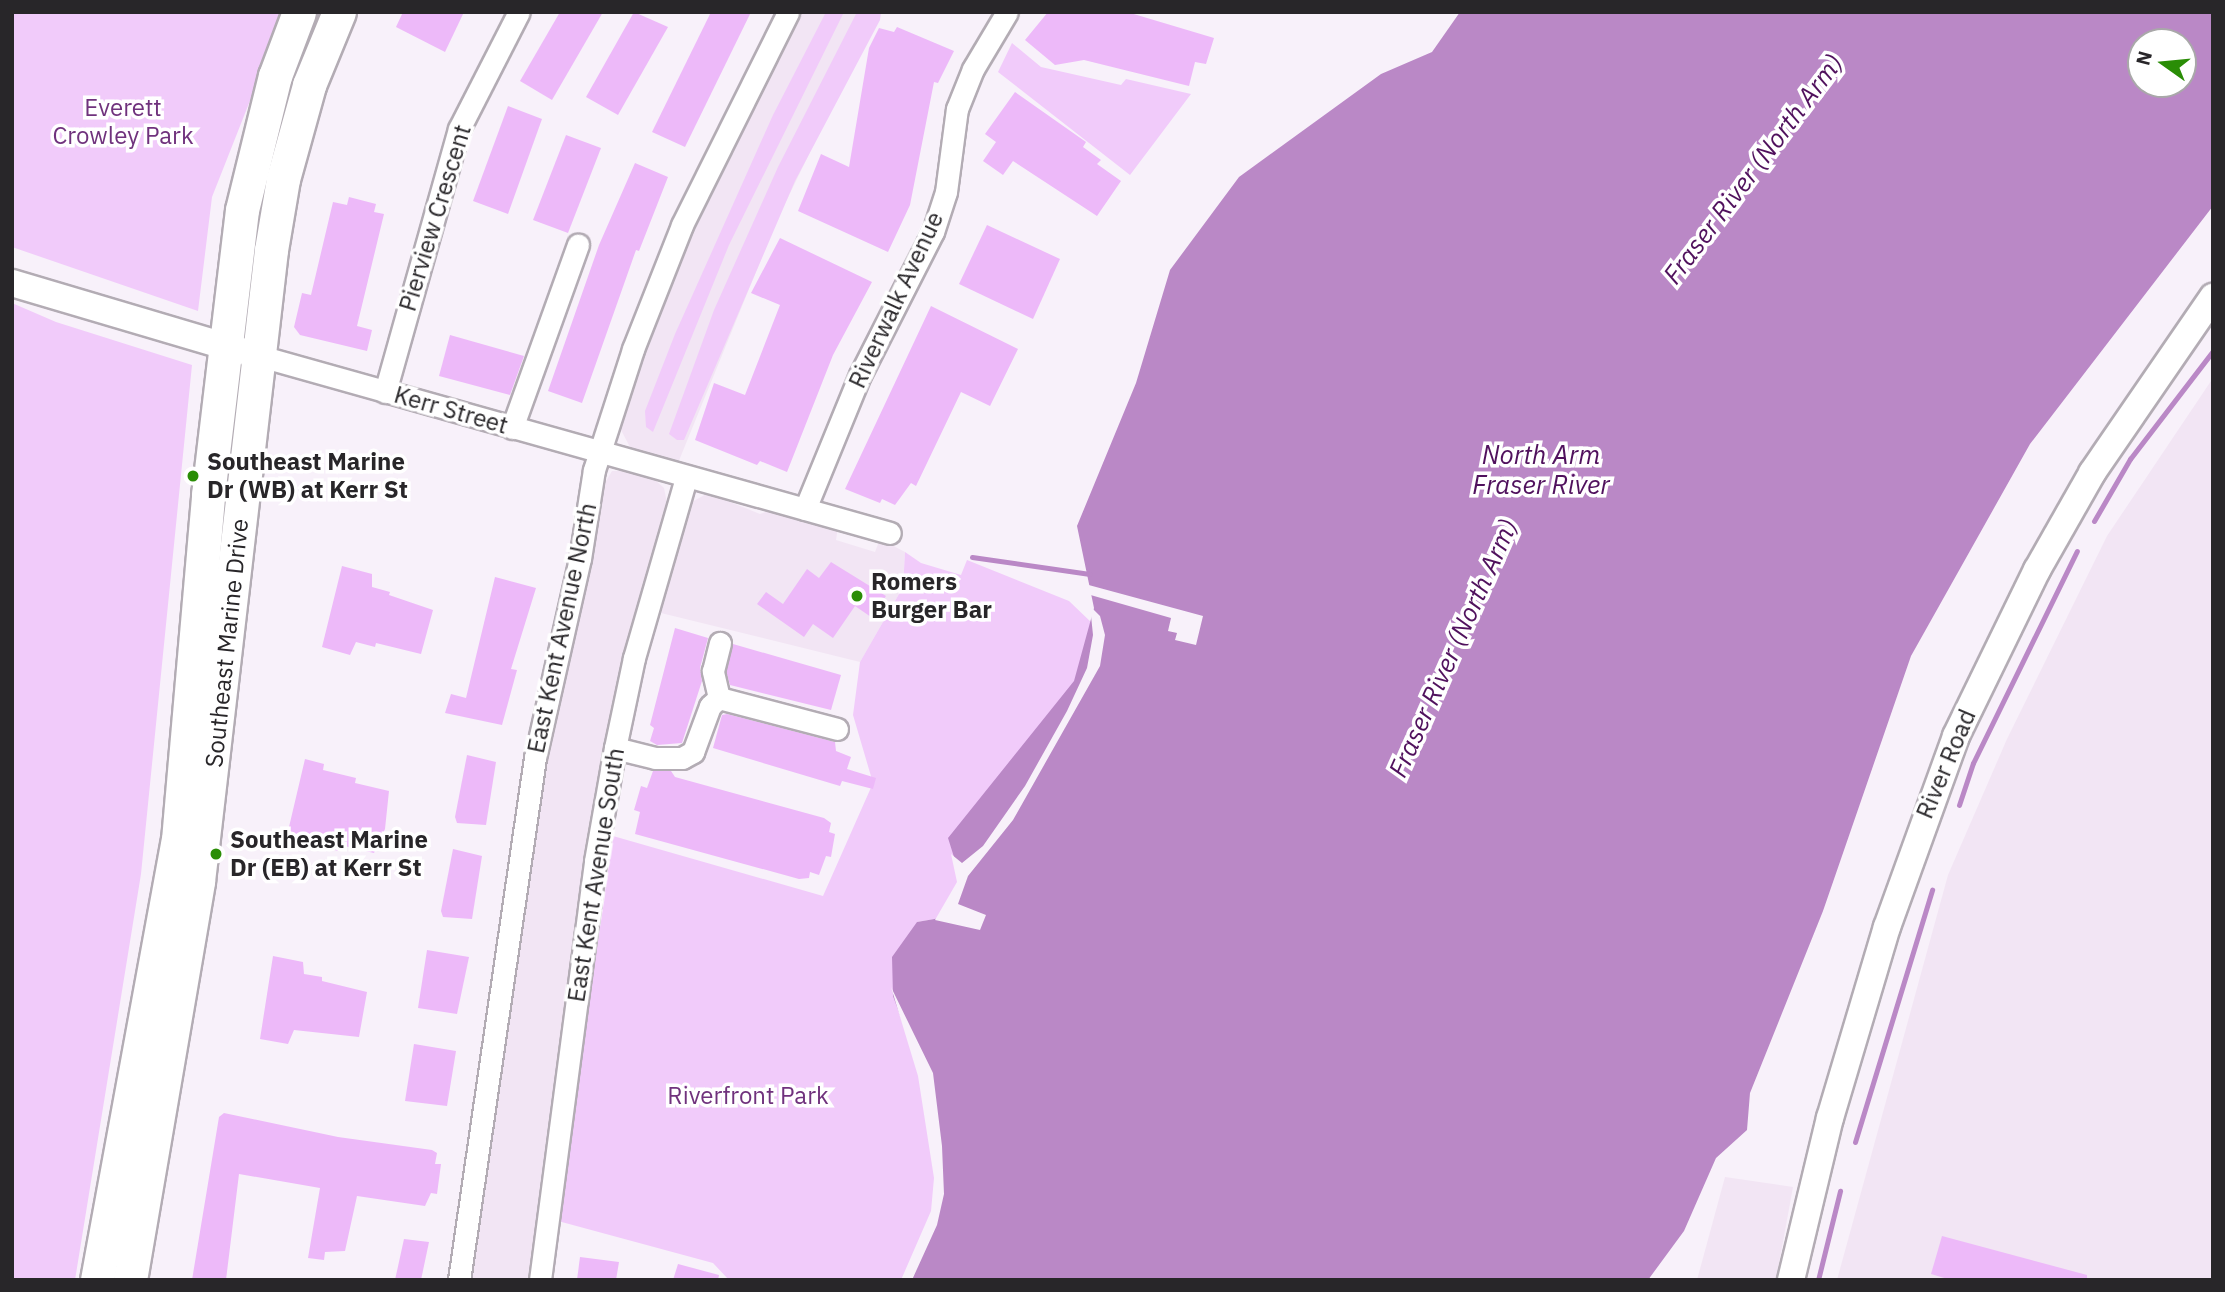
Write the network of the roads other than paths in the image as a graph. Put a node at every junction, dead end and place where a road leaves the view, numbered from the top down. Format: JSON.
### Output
{"nodes":[{"id":1,"x":299,"y":12,"type":"edge"},
{"id":2,"x":339,"y":12,"type":"edge"},
{"id":3,"x":519,"y":12,"type":"edge"},
{"id":4,"x":788,"y":12,"type":"edge"},
{"id":5,"x":1007,"y":12,"type":"edge"},
{"id":6,"x":578,"y":245,"type":"dead end"},
{"id":7,"x":12,"y":283,"type":"edge"},
{"id":8,"x":2213,"y":297,"type":"edge"},
{"id":9,"x":224,"y":346,"type":"junction"},
{"id":10,"x":260,"y":356,"type":"junction"},
{"id":11,"x":385,"y":392,"type":"junction"},
{"id":12,"x":512,"y":428,"type":"junction"},
{"id":13,"x":599,"y":453,"type":"junction"},
{"id":14,"x":687,"y":478,"type":"junction"},
{"id":15,"x":806,"y":509,"type":"junction"},
{"id":16,"x":890,"y":533,"type":"dead end"},
{"id":17,"x":720,"y":643,"type":"dead end"},
{"id":18,"x":719,"y":698,"type":"junction"},
{"id":19,"x":837,"y":729,"type":"dead end"},
{"id":20,"x":615,"y":748,"type":"junction"},
{"id":21,"x":97,"y":1280,"type":"edge"},
{"id":22,"x":130,"y":1280,"type":"edge"},
{"id":23,"x":459,"y":1280,"type":"edge"},
{"id":24,"x":540,"y":1280,"type":"edge"},
{"id":25,"x":1791,"y":1280,"type":"edge"}],
"edges":[{"from":1,"to":9,"type":"main road","name":"Southeast Marine Drive"},
{"from":2,"to":10,"type":"main road","name":"Southeast Marine Drive"},
{"from":3,"to":11,"type":"street","name":"Pierview Crescent"},
{"from":4,"to":13,"type":"street","name":"East Kent Avenue North"},
{"from":5,"to":15,"type":"street","name":"Riverwalk Avenue"},
{"from":6,"to":12,"type":"street"},
{"from":7,"to":9,"type":"street","name":"Kerr Street"},
{"from":8,"to":25,"type":"street","name":"River Road"},
{"from":9,"to":10,"type":"street","name":"Kerr Street"},
{"from":9,"to":21,"type":"main road","name":"Southeast Marine Drive"},
{"from":10,"to":11,"type":"street","name":"Kerr Street"},
{"from":10,"to":22,"type":"main road","name":"Southeast Marine Drive"},
{"from":11,"to":12,"type":"street","name":"Kerr Street"},
{"from":12,"to":13,"type":"street","name":"Kerr Street"},
{"from":13,"to":14,"type":"street","name":"Kerr Street"},
{"from":13,"to":23,"type":"street","name":"East Kent Avenue North"},
{"from":14,"to":15,"type":"street","name":"Kerr Street"},
{"from":14,"to":20,"type":"street","name":"East Kent Avenue South"},
{"from":15,"to":16,"type":"street","name":"Kerr Street"},
{"from":17,"to":18,"type":"street"},
{"from":18,"to":19,"type":"street"},
{"from":18,"to":20,"type":"street"},
{"from":20,"to":24,"type":"street","name":"East Kent Avenue South"}]}
